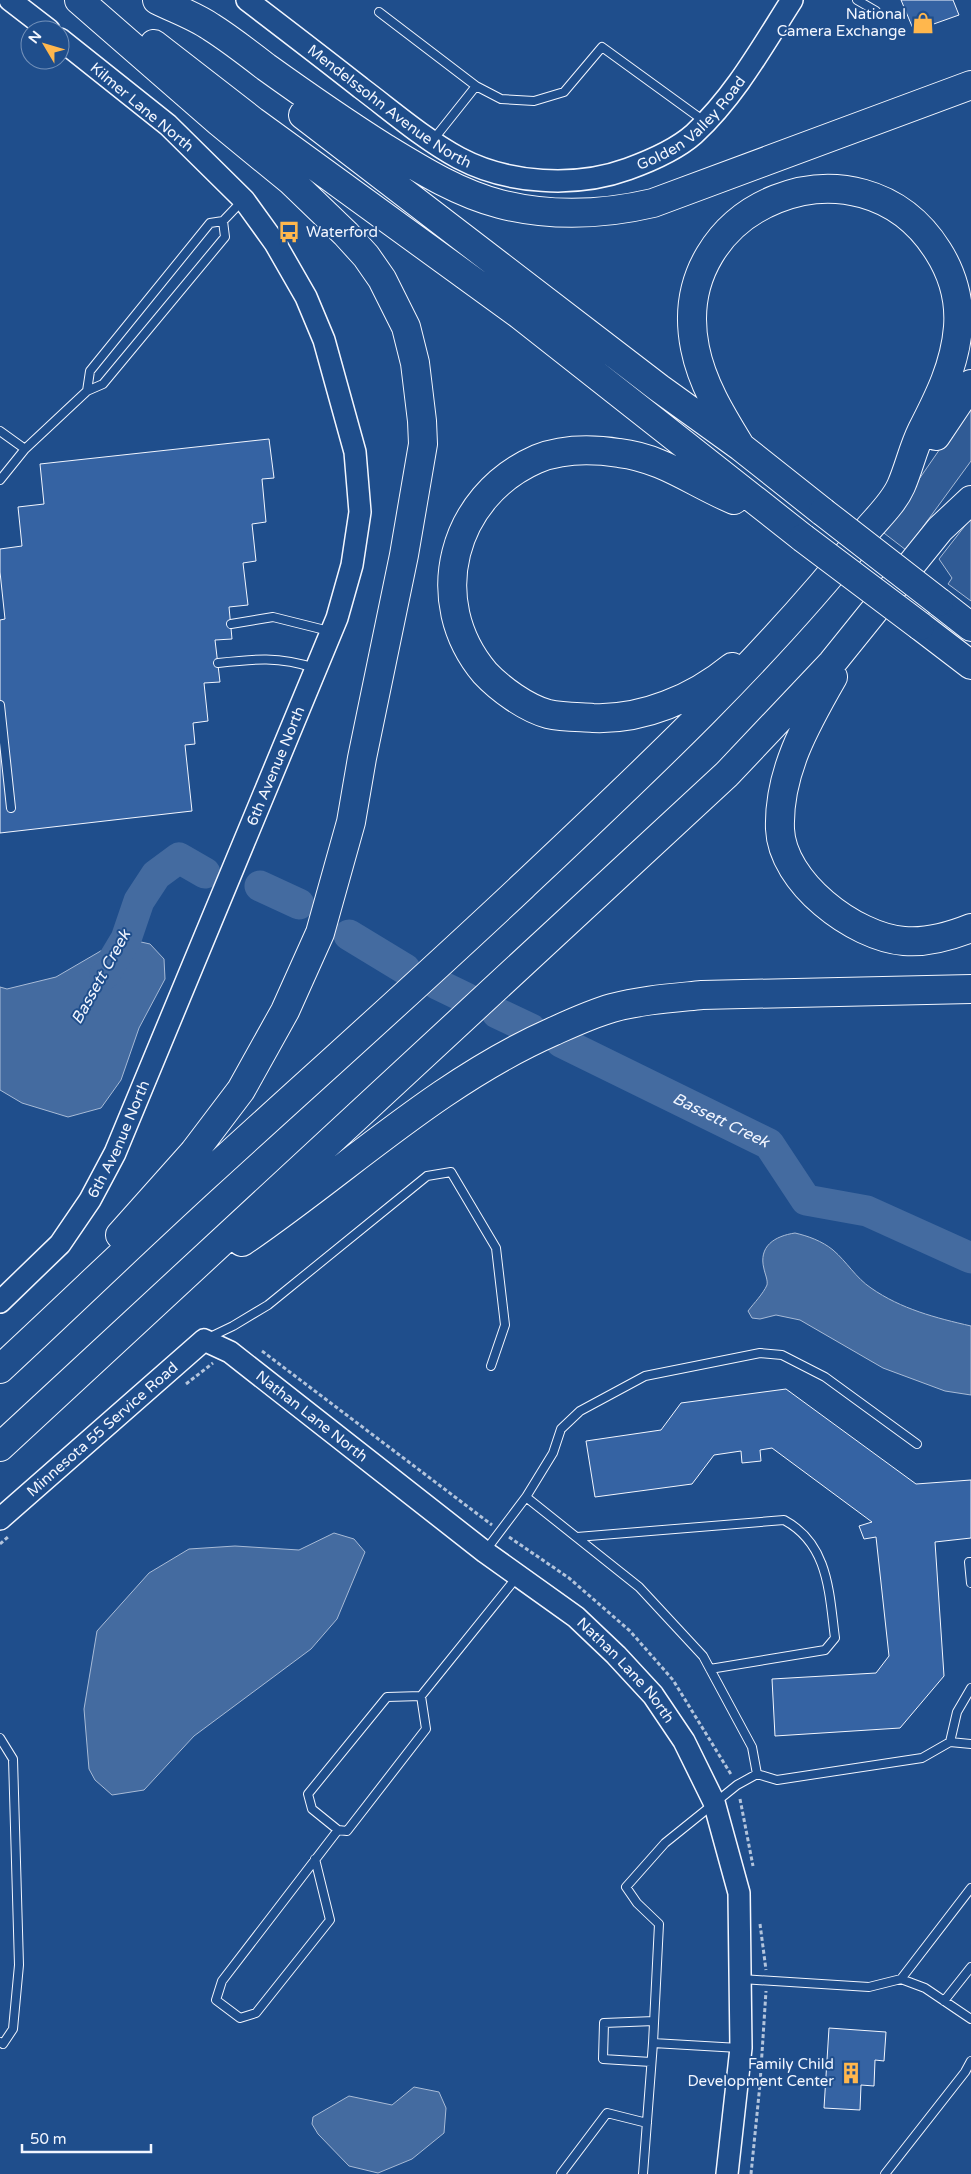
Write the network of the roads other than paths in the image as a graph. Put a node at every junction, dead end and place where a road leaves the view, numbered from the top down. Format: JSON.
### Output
{"nodes":[{"id":1,"x":10,"y":0,"type":"edge"},
{"id":2,"x":79,"y":0,"type":"edge"},
{"id":3,"x":97,"y":0,"type":"edge"},
{"id":4,"x":153,"y":0,"type":"edge"},
{"id":5,"x":157,"y":0,"type":"edge"},
{"id":6,"x":247,"y":0,"type":"edge"},
{"id":7,"x":792,"y":0,"type":"edge"},
{"id":8,"x":857,"y":0,"type":"edge"},
{"id":9,"x":876,"y":11,"type":"dead end"},
{"id":10,"x":379,"y":12,"type":"dead end"},
{"id":11,"x":35,"y":20,"type":"edge"},
{"id":12,"x":70,"y":47,"type":"edge"},
{"id":13,"x":971,"y":85,"type":"edge"},
{"id":14,"x":476,"y":86,"type":"junction"},
{"id":15,"x":706,"y":122,"type":"junction"},
{"id":16,"x":432,"y":142,"type":"junction"},
{"id":17,"x":545,"y":181,"type":"joint"},
{"id":18,"x":244,"y":200,"type":"junction"},
{"id":19,"x":223,"y":221,"type":"junction"},
{"id":20,"x":971,"y":384,"type":"edge"},
{"id":21,"x":87,"y":391,"type":"junction"},
{"id":22,"x":2,"y":436,"type":"edge"},
{"id":23,"x":741,"y":447,"type":"junction"},
{"id":24,"x":25,"y":449,"type":"junction"},
{"id":25,"x":0,"y":480,"type":"edge"},
{"id":26,"x":971,"y":484,"type":"edge"},
{"id":27,"x":899,"y":491,"type":"junction"},
{"id":28,"x":971,"y":500,"type":"edge"},
{"id":29,"x":770,"y":514,"type":"junction"},
{"id":30,"x":940,"y":529,"type":"junction"},
{"id":31,"x":800,"y":612,"type":"junction"},
{"id":32,"x":871,"y":616,"type":"junction"},
{"id":33,"x":968,"y":623,"type":"edge"},
{"id":34,"x":231,"y":624,"type":"dead end"},
{"id":35,"x":331,"y":631,"type":"junction"},
{"id":36,"x":218,"y":663,"type":"dead end"},
{"id":37,"x":970,"y":665,"type":"edge"},
{"id":38,"x":316,"y":668,"type":"junction"},
{"id":39,"x":0,"y":705,"type":"edge"},
{"id":40,"x":11,"y":808,"type":"dead end"},
{"id":41,"x":971,"y":928,"type":"edge"},
{"id":42,"x":971,"y":989,"type":"edge"},
{"id":43,"x":177,"y":1283,"type":"junction"},
{"id":44,"x":0,"y":1302,"type":"edge"},
{"id":45,"x":204,"y":1340,"type":"junction"},
{"id":46,"x":27,"y":1344,"type":"junction"},
{"id":47,"x":491,"y":1366,"type":"dead end"},
{"id":48,"x":0,"y":1369,"type":"edge"},
{"id":49,"x":917,"y":1444,"type":"dead end"},
{"id":50,"x":0,"y":1447,"type":"edge"},
{"id":51,"x":526,"y":1497,"type":"junction"},
{"id":52,"x":7,"y":1525,"type":"edge"},
{"id":53,"x":577,"y":1538,"type":"junction"},
{"id":54,"x":485,"y":1552,"type":"junction"},
{"id":55,"x":971,"y":1562,"type":"edge"},
{"id":56,"x":517,"y":1577,"type":"junction"},
{"id":57,"x":971,"y":1583,"type":"edge"},
{"id":58,"x":710,"y":1669,"type":"junction"},
{"id":59,"x":971,"y":1688,"type":"edge"},
{"id":60,"x":421,"y":1696,"type":"junction"},
{"id":61,"x":0,"y":1738,"type":"edge"},
{"id":62,"x":950,"y":1742,"type":"junction"},
{"id":63,"x":971,"y":1744,"type":"edge"},
{"id":64,"x":757,"y":1774,"type":"junction"},
{"id":65,"x":714,"y":1802,"type":"junction"},
{"id":66,"x":338,"y":1830,"type":"junction"},
{"id":67,"x":315,"y":1859,"type":"junction"},
{"id":68,"x":971,"y":1888,"type":"edge"},
{"id":69,"x":971,"y":1967,"type":"edge"},
{"id":70,"x":740,"y":1979,"type":"junction"},
{"id":71,"x":901,"y":1979,"type":"junction"},
{"id":72,"x":944,"y":2001,"type":"junction"},
{"id":73,"x":971,"y":2019,"type":"edge"},
{"id":74,"x":654,"y":2021,"type":"junction"},
{"id":75,"x":0,"y":2042,"type":"edge"},
{"id":76,"x":653,"y":2043,"type":"junction"},
{"id":77,"x":741,"y":2048,"type":"junction"},
{"id":78,"x":651,"y":2062,"type":"junction"},
{"id":79,"x":971,"y":2063,"type":"edge"},
{"id":80,"x":647,"y":2123,"type":"junction"},
{"id":81,"x":561,"y":2174,"type":"edge"},
{"id":82,"x":643,"y":2174,"type":"edge"},
{"id":83,"x":727,"y":2174,"type":"edge"},
{"id":84,"x":885,"y":2174,"type":"edge"}],
"edges":[{"from":1,"to":11,"type":"street"},
{"from":2,"to":46,"type":"highway"},
{"from":3,"to":29,"type":"highway"},
{"from":4,"to":23,"type":"highway"},
{"from":5,"to":13,"type":"highway"},
{"from":6,"to":16,"type":"street","name":"Mendelssohn Avenue North"},
{"from":7,"to":15,"type":"street","name":"Golden Valley Road"},
{"from":8,"to":9,"type":"lane"},
{"from":10,"to":14,"type":"lane"},
{"from":12,"to":18,"type":"street","name":"Kilmer Lane North"},
{"from":14,"to":15,"type":"lane"},
{"from":14,"to":16,"type":"lane"},
{"from":15,"to":17,"type":"street","name":"Golden Valley Road"},
{"from":16,"to":17,"type":"street","name":"Mendelssohn Avenue North"},
{"from":18,"to":19,"type":"lane"},
{"from":18,"to":35,"type":"street","name":"6th Avenue North"},
{"from":19,"to":21,"type":"lane"},
{"from":19,"to":21,"type":"lane"},
{"from":20,"to":27,"type":"highway"},
{"from":21,"to":24,"type":"lane"},
{"from":22,"to":24,"type":"lane"},
{"from":23,"to":27,"type":"highway"},
{"from":23,"to":33,"type":"highway","bridge":true},
{"from":24,"to":25,"type":"lane"},
{"from":26,"to":30,"type":"highway"},
{"from":27,"to":31,"type":"highway"},
{"from":28,"to":30,"type":"highway"},
{"from":29,"to":31,"type":"highway"},
{"from":29,"to":37,"type":"highway","bridge":true},
{"from":30,"to":32,"type":"highway"},
{"from":31,"to":46,"type":"highway"},
{"from":32,"to":41,"type":"highway"},
{"from":32,"to":43,"type":"highway"},
{"from":34,"to":35,"type":"lane"},
{"from":35,"to":38,"type":"street","name":"6th Avenue North"},
{"from":36,"to":38,"type":"lane"},
{"from":38,"to":44,"type":"street","name":"6th Avenue North"},
{"from":39,"to":40,"type":"lane"},
{"from":42,"to":43,"type":"highway"},
{"from":43,"to":50,"type":"highway"},
{"from":45,"to":47,"type":"lane"},
{"from":45,"to":52,"type":"street","name":"Minnesota 55 Service Road"},
{"from":45,"to":54,"type":"street","name":"Nathan Lane North"},
{"from":46,"to":48,"type":"highway"},
{"from":49,"to":51,"type":"lane"},
{"from":51,"to":53,"type":"lane"},
{"from":51,"to":54,"type":"lane"},
{"from":53,"to":58,"type":"lane"},
{"from":53,"to":58,"type":"lane"},
{"from":54,"to":56,"type":"street","name":"Nathan Lane North"},
{"from":55,"to":57,"type":"lane"},
{"from":56,"to":60,"type":"lane"},
{"from":56,"to":65,"type":"street","name":"Nathan Lane North"},
{"from":58,"to":64,"type":"lane"},
{"from":59,"to":62,"type":"lane"},
{"from":60,"to":66,"type":"lane"},
{"from":60,"to":66,"type":"lane"},
{"from":61,"to":75,"type":"lane"},
{"from":62,"to":63,"type":"lane"},
{"from":62,"to":64,"type":"lane"},
{"from":64,"to":65,"type":"lane"},
{"from":65,"to":70,"type":"street","name":"Nathan Lane North"},
{"from":65,"to":74,"type":"lane"},
{"from":66,"to":67,"type":"lane"},
{"from":67,"to":67,"type":"lane"},
{"from":68,"to":71,"type":"lane"},
{"from":69,"to":72,"type":"lane"},
{"from":70,"to":71,"type":"lane"},
{"from":70,"to":77,"type":"street","name":"Nathan Lane North"},
{"from":71,"to":72,"type":"lane"},
{"from":72,"to":73,"type":"lane"},
{"from":74,"to":76,"type":"lane"},
{"from":74,"to":78,"type":"lane"},
{"from":76,"to":77,"type":"lane"},
{"from":76,"to":78,"type":"lane"},
{"from":77,"to":83,"type":"street","name":"Nathan Lane North"},
{"from":78,"to":80,"type":"lane"},
{"from":79,"to":84,"type":"lane"},
{"from":80,"to":81,"type":"lane"},
{"from":80,"to":82,"type":"lane"}]}
